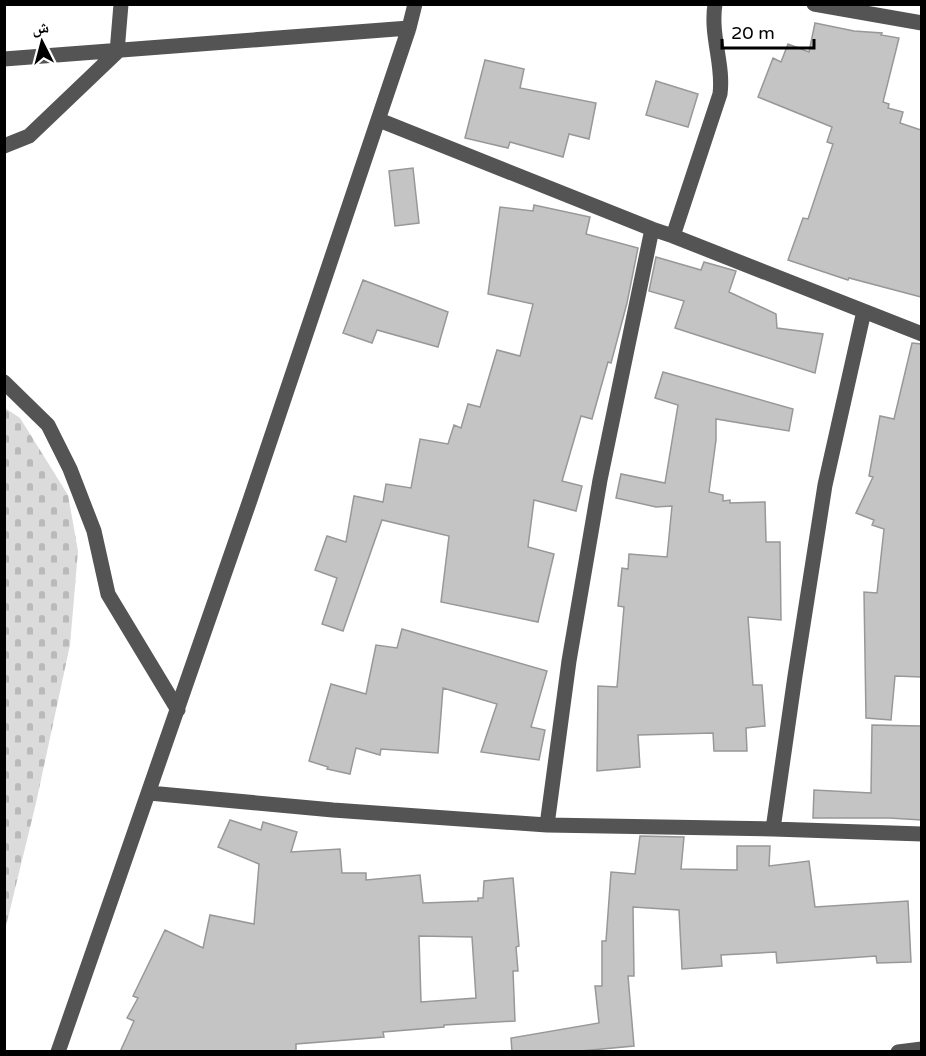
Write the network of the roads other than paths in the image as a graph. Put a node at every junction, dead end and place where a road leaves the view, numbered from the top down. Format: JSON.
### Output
{"nodes":[{"id":1,"x":121,"y":4,"type":"edge"},
{"id":2,"x":415,"y":4,"type":"edge"},
{"id":3,"x":715,"y":4,"type":"edge"},
{"id":4,"x":814,"y":4,"type":"edge"},
{"id":5,"x":921,"y":23,"type":"edge"},
{"id":6,"x":409,"y":28,"type":"junction"},
{"id":7,"x":117,"y":52,"type":"junction"},
{"id":8,"x":4,"y":59,"type":"edge"},
{"id":9,"x":379,"y":120,"type":"junction"},
{"id":10,"x":4,"y":146,"type":"edge"},
{"id":11,"x":652,"y":230,"type":"junction"},
{"id":12,"x":673,"y":236,"type":"junction"},
{"id":13,"x":864,"y":311,"type":"junction"},
{"id":14,"x":921,"y":334,"type":"edge"},
{"id":15,"x":4,"y":382,"type":"edge"},
{"id":16,"x":178,"y":710,"type":"junction"},
{"id":17,"x":149,"y":793,"type":"junction"},
{"id":18,"x":548,"y":825,"type":"junction"},
{"id":19,"x":773,"y":829,"type":"junction"},
{"id":20,"x":921,"y":834,"type":"edge"},
{"id":21,"x":921,"y":1049,"type":"edge"},
{"id":22,"x":58,"y":1052,"type":"edge"},
{"id":23,"x":898,"y":1052,"type":"edge"}],
"edges":[{"from":1,"to":7,"type":"street"},
{"from":2,"to":6,"type":"street"},
{"from":3,"to":12,"type":"street"},
{"from":4,"to":5,"type":"street"},
{"from":6,"to":7,"type":"street"},
{"from":6,"to":9,"type":"street"},
{"from":7,"to":8,"type":"street"},
{"from":7,"to":10,"type":"street"},
{"from":9,"to":11,"type":"street"},
{"from":9,"to":16,"type":"street"},
{"from":11,"to":12,"type":"street"},
{"from":11,"to":18,"type":"street"},
{"from":12,"to":13,"type":"street"},
{"from":13,"to":14,"type":"street"},
{"from":13,"to":19,"type":"street"},
{"from":15,"to":16,"type":"street"},
{"from":16,"to":17,"type":"street"},
{"from":17,"to":18,"type":"street"},
{"from":17,"to":22,"type":"street"},
{"from":18,"to":19,"type":"street"},
{"from":19,"to":20,"type":"street"},
{"from":21,"to":23,"type":"street"}]}
